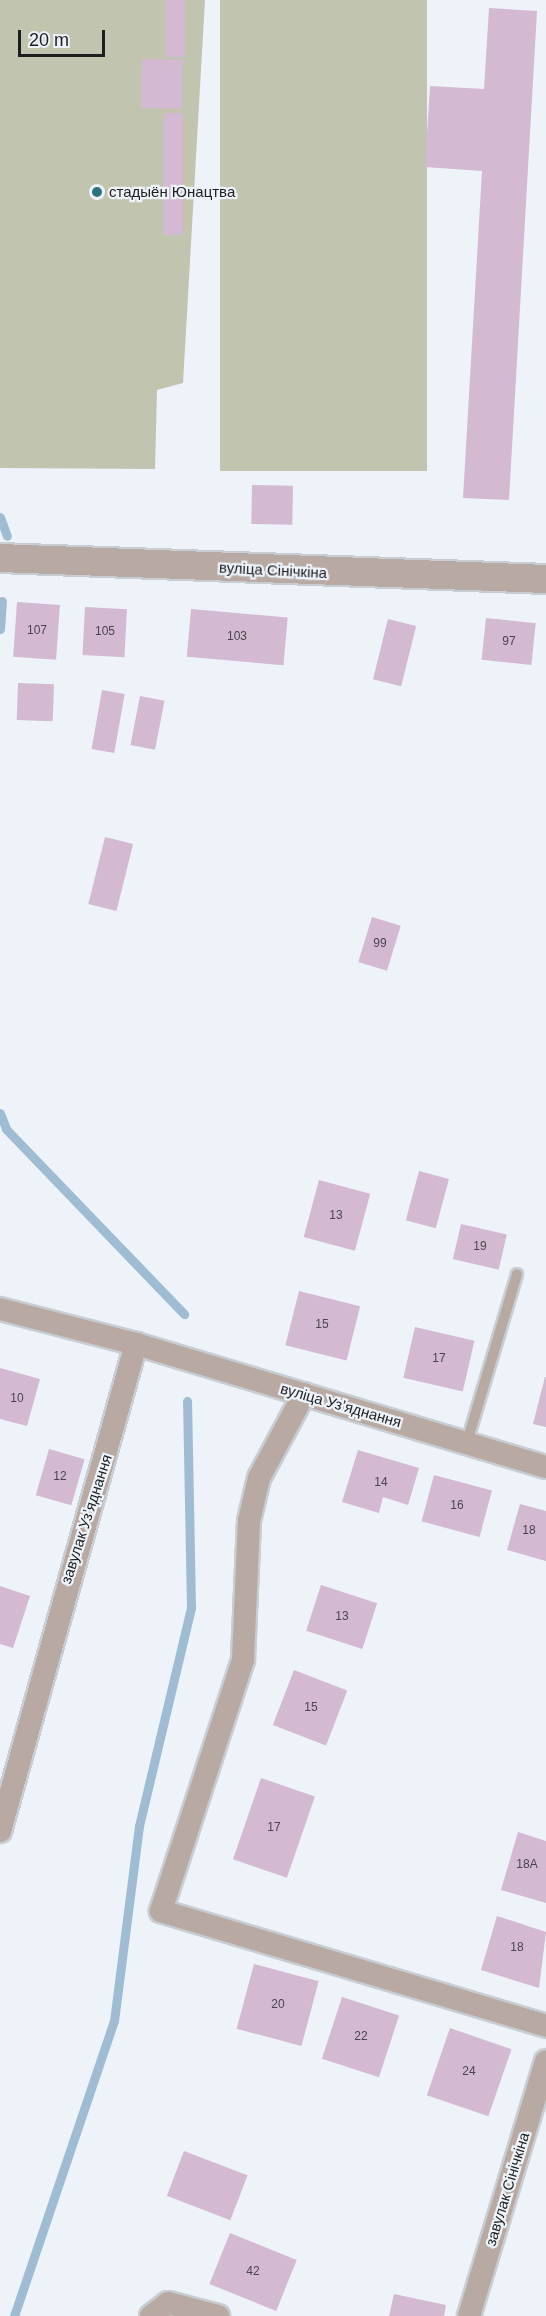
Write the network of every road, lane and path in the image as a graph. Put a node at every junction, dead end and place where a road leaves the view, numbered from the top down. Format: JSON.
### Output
{"nodes":[{"id":1,"x":0,"y":558,"type":"edge"},
{"id":2,"x":546,"y":579,"type":"edge"},
{"id":3,"x":517,"y":1274,"type":"dead end"},
{"id":4,"x":0,"y":1309,"type":"edge"},
{"id":5,"x":136,"y":1344,"type":"junction"},
{"id":6,"x":304,"y":1394,"type":"junction"},
{"id":7,"x":467,"y":1442,"type":"junction"},
{"id":8,"x":546,"y":1467,"type":"edge"},
{"id":9,"x":0,"y":1831,"type":"edge"},
{"id":10,"x":546,"y":2026,"type":"edge"},
{"id":11,"x":546,"y":2061,"type":"edge"},
{"id":12,"x":151,"y":2316,"type":"edge"},
{"id":13,"x":218,"y":2316,"type":"edge"},
{"id":14,"x":469,"y":2316,"type":"edge"}],
"edges":[{"from":1,"to":2,"type":"street","name":"вуліца Сінічкіна"},
{"from":3,"to":7,"type":"lane"},
{"from":4,"to":5,"type":"street"},
{"from":5,"to":6,"type":"street","name":"вуліца Узʼяднання"},
{"from":5,"to":9,"type":"street","name":"завулак Узʼяднання"},
{"from":6,"to":7,"type":"street","name":"вуліца Узʼяднання"},
{"from":6,"to":10,"type":"street"},
{"from":7,"to":8,"type":"street","name":"вуліца Узʼяднання"},
{"from":11,"to":14,"type":"street","name":"завулак Сінічкіна"},
{"from":12,"to":13,"type":"street"}]}
